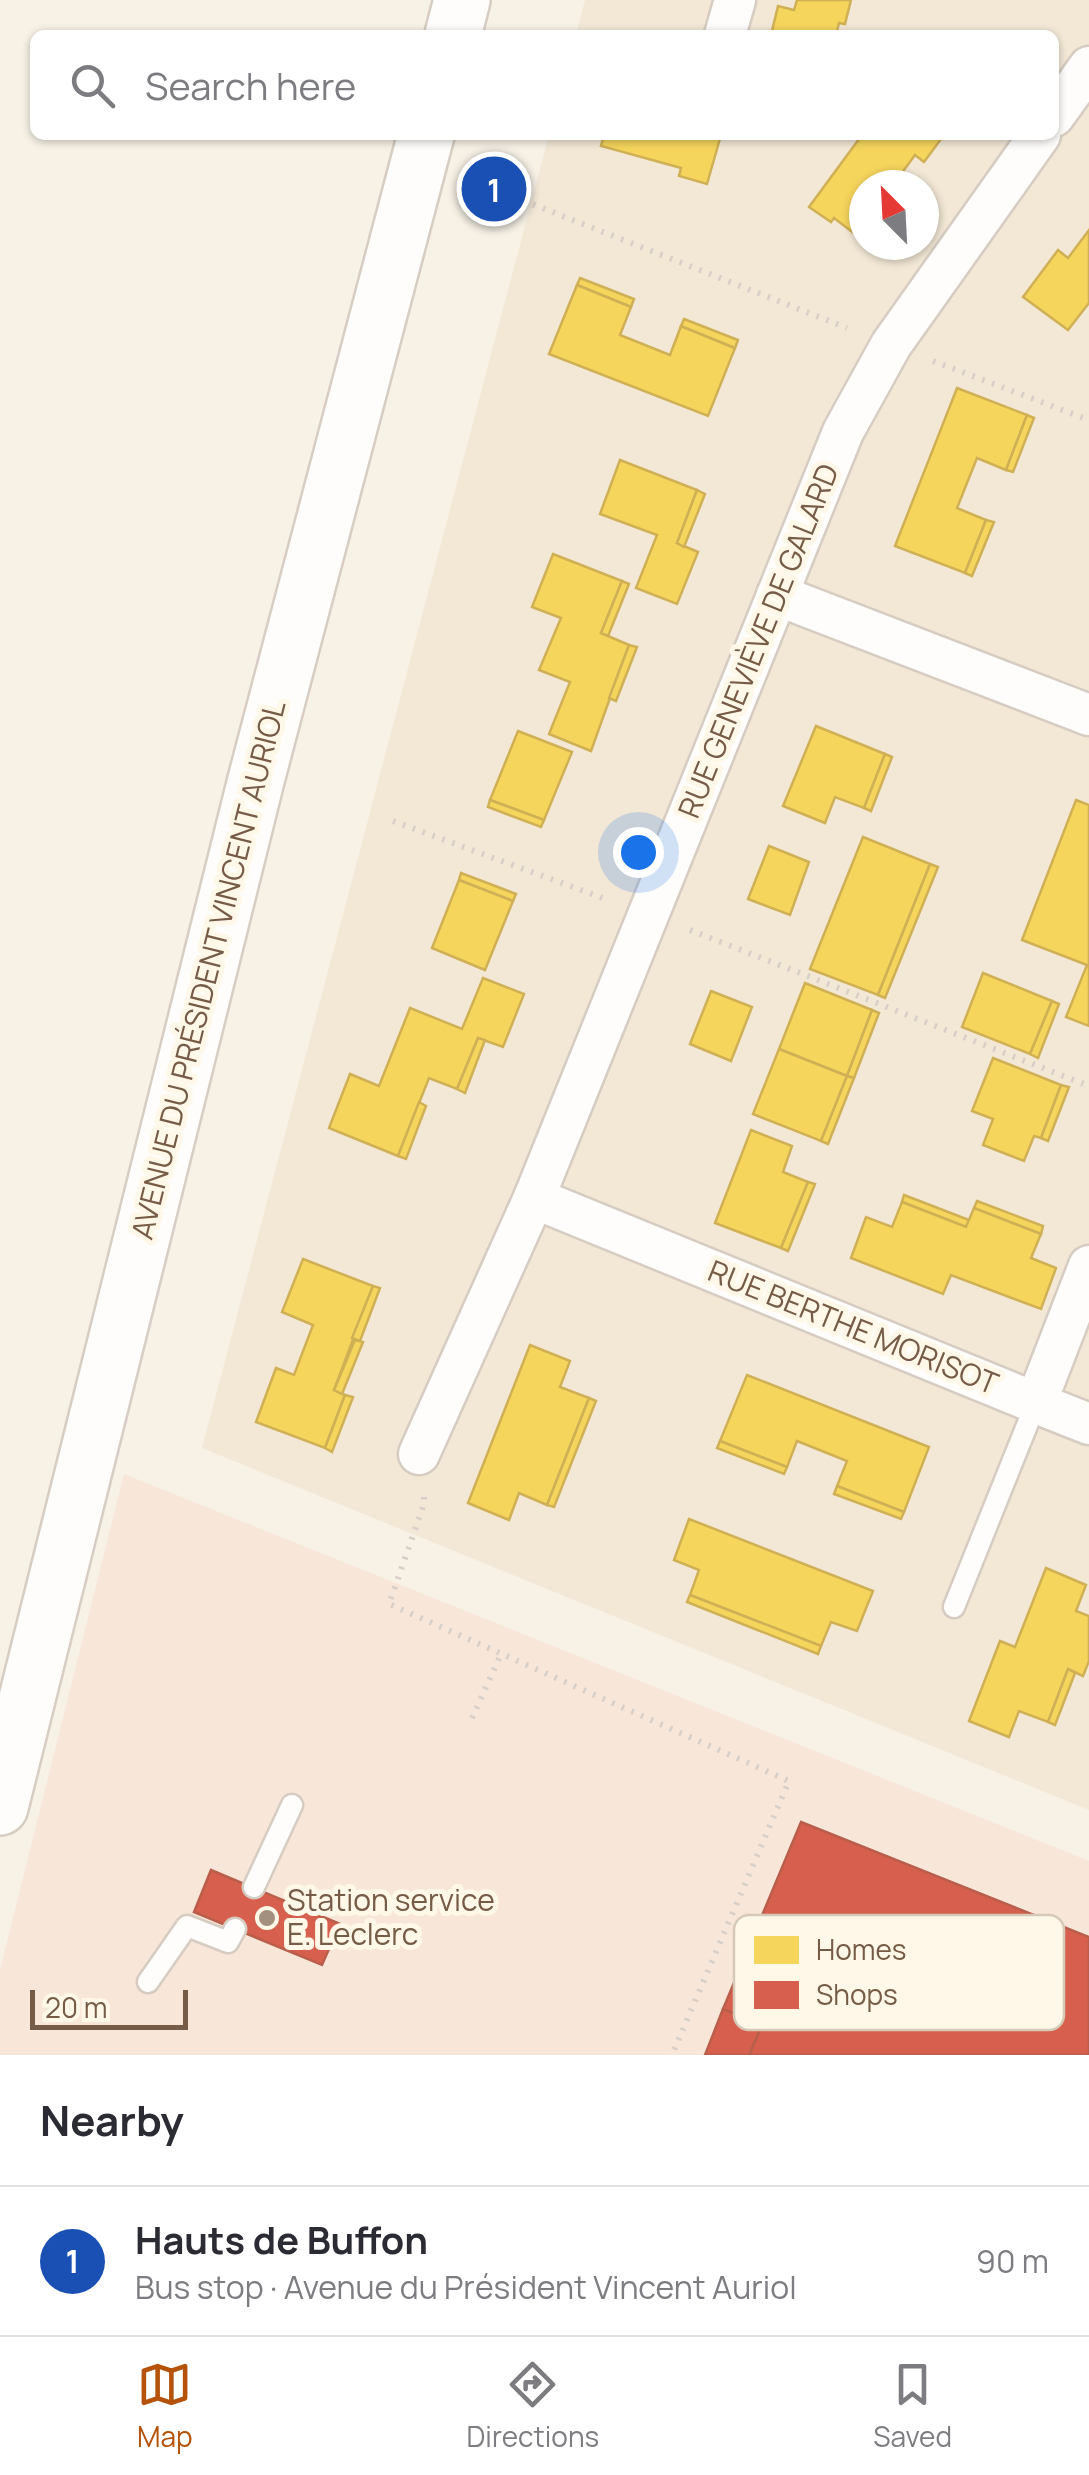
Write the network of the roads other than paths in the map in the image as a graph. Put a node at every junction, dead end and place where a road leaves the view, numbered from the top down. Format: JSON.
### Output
{"nodes":[{"id":1,"x":462,"y":0,"type":"edge"},
{"id":2,"x":736,"y":0,"type":"edge"},
{"id":3,"x":454,"y":30,"type":"edge"},
{"id":4,"x":727,"y":30,"type":"edge"},
{"id":5,"x":1089,"y":67,"type":"edge"},
{"id":6,"x":1059,"y":109,"type":"edge"},
{"id":7,"x":425,"y":140,"type":"edge"},
{"id":8,"x":1036,"y":140,"type":"edge"},
{"id":9,"x":778,"y":595,"type":"junction"},
{"id":10,"x":1089,"y":716,"type":"edge"},
{"id":11,"x":534,"y":1198,"type":"junction"},
{"id":12,"x":1089,"y":1266,"type":"edge"},
{"id":13,"x":1036,"y":1403,"type":"junction"},
{"id":14,"x":1089,"y":1424,"type":"edge"},
{"id":15,"x":419,"y":1454,"type":"road end"},
{"id":16,"x":954,"y":1607,"type":"dead end"},
{"id":17,"x":292,"y":1805,"type":"dead end"},
{"id":18,"x":0,"y":1808,"type":"edge"},
{"id":19,"x":254,"y":1887,"type":"dead end"},
{"id":20,"x":234,"y":1928,"type":"dead end"},
{"id":21,"x":148,"y":1982,"type":"dead end"}],
"edges":[{"from":1,"to":3,"type":"main road"},
{"from":2,"to":4,"type":"street"},
{"from":5,"to":6,"type":"street"},
{"from":7,"to":18,"type":"main road","name":"AVENUE DU PRÉSIDENT VINCENT AURIOL"},
{"from":8,"to":9,"type":"street","name":"RUE GENEVIÈVE DE GALARD"},
{"from":9,"to":10,"type":"street"},
{"from":9,"to":11,"type":"street","name":"RUE GENEVIÈVE DE GALARD"},
{"from":11,"to":13,"type":"street","name":"RUE BERTHE MORISOT"},
{"from":11,"to":15,"type":"street","name":"RUE GENEVIÈVE DE GALARD"},
{"from":12,"to":13,"type":"street","name":"RUE BERTHE MORISOT"},
{"from":13,"to":14,"type":"street"},
{"from":13,"to":16,"type":"lane"},
{"from":17,"to":19,"type":"lane"},
{"from":20,"to":21,"type":"lane"}]}
